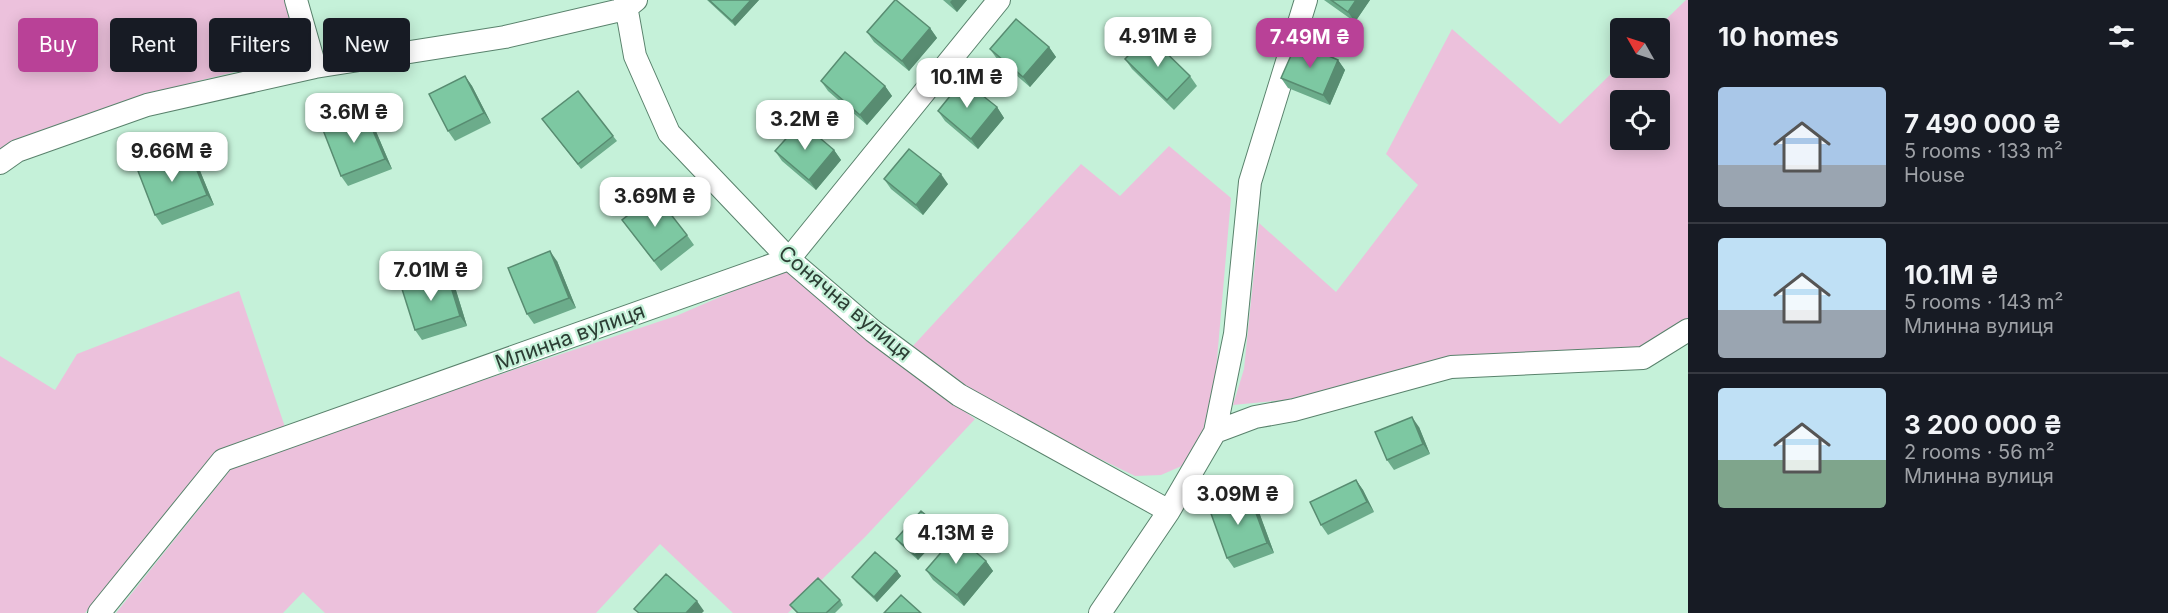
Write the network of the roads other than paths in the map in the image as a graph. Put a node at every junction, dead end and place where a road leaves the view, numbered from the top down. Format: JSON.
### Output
{"nodes":[{"id":1,"x":296,"y":0,"type":"edge"},
{"id":2,"x":999,"y":0,"type":"edge"},
{"id":3,"x":1306,"y":0,"type":"edge"},
{"id":4,"x":628,"y":3,"type":"edge"},
{"id":5,"x":315,"y":67,"type":"junction"},
{"id":6,"x":0,"y":163,"type":"edge"},
{"id":7,"x":789,"y":259,"type":"junction"},
{"id":8,"x":1688,"y":330,"type":"edge"},
{"id":9,"x":1215,"y":432,"type":"junction"},
{"id":10,"x":1169,"y":511,"type":"junction"},
{"id":11,"x":99,"y":613,"type":"edge"},
{"id":12,"x":1100,"y":613,"type":"edge"}],
"edges":[{"from":1,"to":5,"type":"street"},
{"from":2,"to":7,"type":"street"},
{"from":3,"to":9,"type":"street"},
{"from":4,"to":5,"type":"street"},
{"from":4,"to":7,"type":"street","name":"Сонячна вулиця"},
{"from":5,"to":6,"type":"street"},
{"from":7,"to":10,"type":"street","name":"Сонячна вулиця"},
{"from":7,"to":11,"type":"street","name":"Млинна вулиця"},
{"from":8,"to":9,"type":"street"},
{"from":9,"to":10,"type":"street"},
{"from":10,"to":12,"type":"street"}]}
